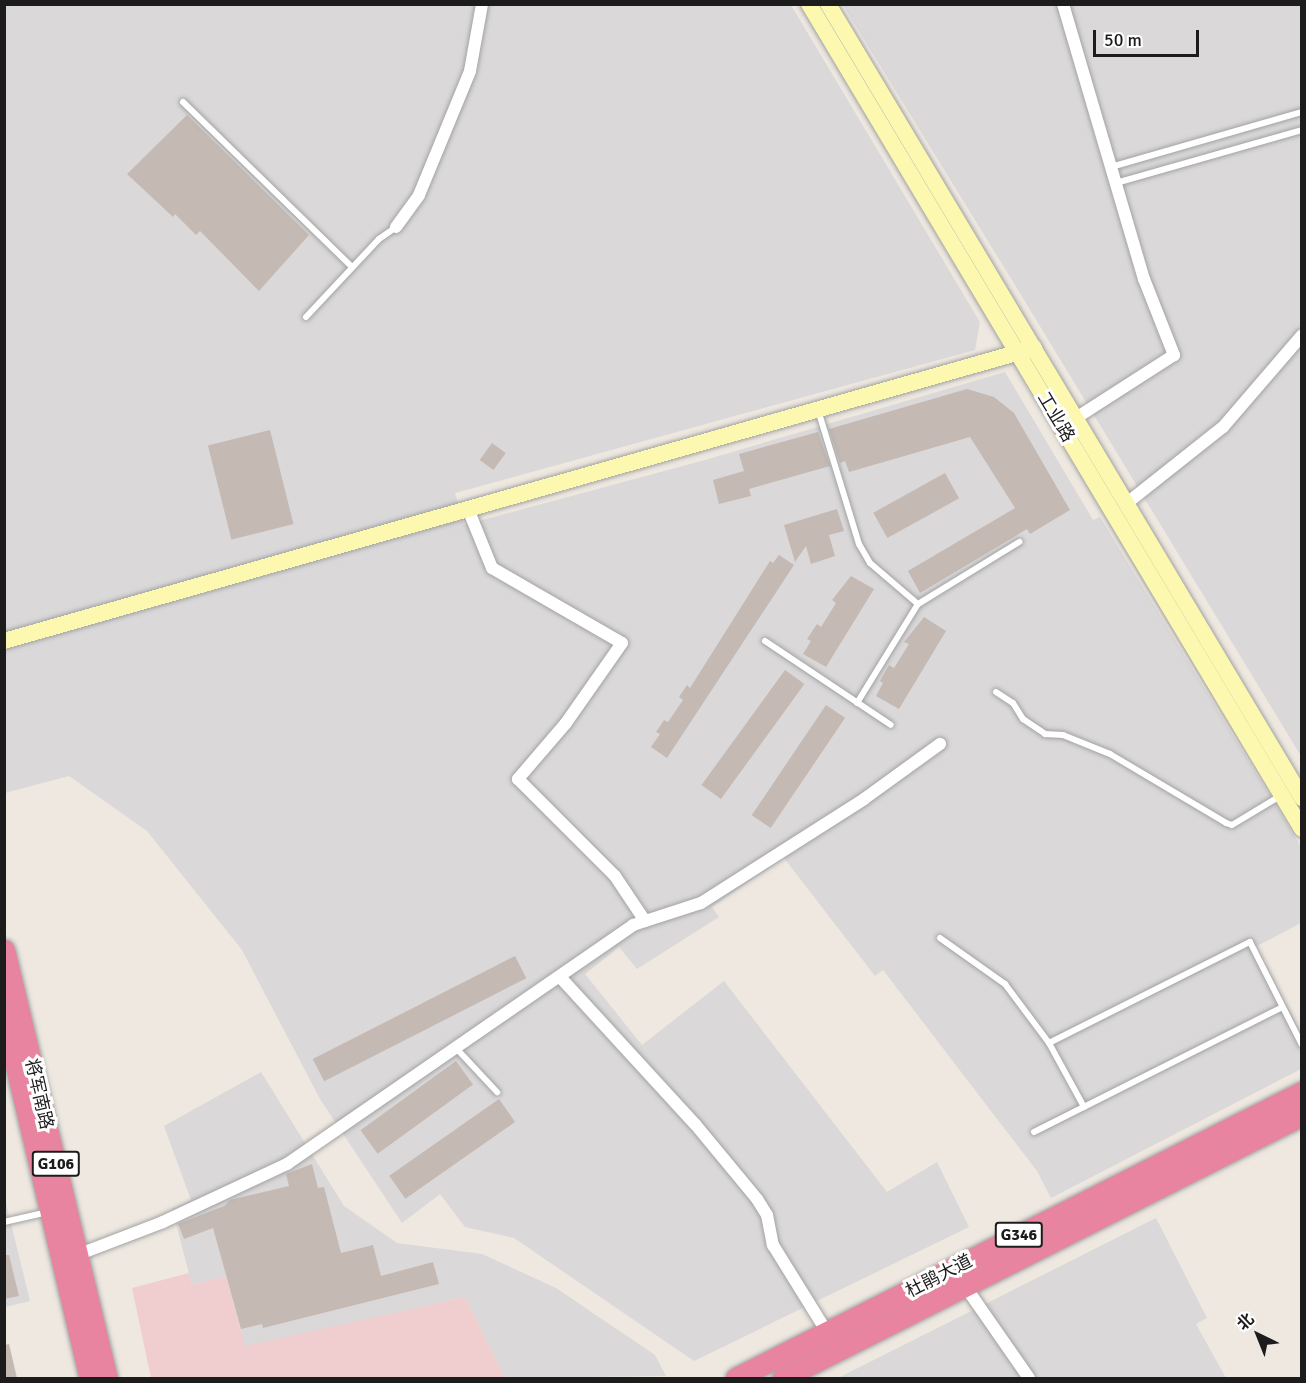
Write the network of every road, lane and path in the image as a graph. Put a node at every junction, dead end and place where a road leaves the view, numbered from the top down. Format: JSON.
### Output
{"nodes":[{"id":1,"x":482,"y":4,"type":"edge"},
{"id":2,"x":809,"y":4,"type":"edge"},
{"id":3,"x":828,"y":4,"type":"edge"},
{"id":4,"x":1063,"y":4,"type":"edge"},
{"id":5,"x":183,"y":102,"type":"dead end"},
{"id":6,"x":1302,"y":112,"type":"edge"},
{"id":7,"x":1302,"y":130,"type":"edge"},
{"id":8,"x":1111,"y":167,"type":"junction"},
{"id":9,"x":1116,"y":183,"type":"junction"},
{"id":10,"x":396,"y":227,"type":"joint"},
{"id":11,"x":352,"y":267,"type":"junction"},
{"id":12,"x":306,"y":317,"type":"dead end"},
{"id":13,"x":1302,"y":335,"type":"edge"},
{"id":14,"x":1026,"y":350,"type":"junction"},
{"id":15,"x":818,"y":410,"type":"junction"},
{"id":16,"x":1076,"y":418,"type":"junction"},
{"id":17,"x":1127,"y":503,"type":"junction"},
{"id":18,"x":468,"y":509,"type":"junction"},
{"id":19,"x":1019,"y":542,"type":"dead end"},
{"id":20,"x":918,"y":604,"type":"junction"},
{"id":21,"x":4,"y":641,"type":"edge"},
{"id":22,"x":765,"y":641,"type":"dead end"},
{"id":23,"x":996,"y":692,"type":"dead end"},
{"id":24,"x":857,"y":703,"type":"junction"},
{"id":25,"x":891,"y":725,"type":"dead end"},
{"id":26,"x":940,"y":744,"type":"dead end"},
{"id":27,"x":1281,"y":796,"type":"junction"},
{"id":28,"x":1302,"y":798,"type":"edge"},
{"id":29,"x":1302,"y":829,"type":"edge"},
{"id":30,"x":645,"y":921,"type":"junction"},
{"id":31,"x":940,"y":938,"type":"dead end"},
{"id":32,"x":4,"y":950,"type":"edge"},
{"id":33,"x":561,"y":978,"type":"junction"},
{"id":34,"x":1282,"y":1007,"type":"junction"},
{"id":35,"x":4,"y":1015,"type":"edge"},
{"id":36,"x":1049,"y":1043,"type":"junction"},
{"id":37,"x":1302,"y":1045,"type":"edge"},
{"id":38,"x":455,"y":1046,"type":"junction"},
{"id":39,"x":497,"y":1092,"type":"dead end"},
{"id":40,"x":1302,"y":1092,"type":"edge"},
{"id":41,"x":1084,"y":1107,"type":"junction"},
{"id":42,"x":1302,"y":1115,"type":"edge"},
{"id":43,"x":1034,"y":1132,"type":"dead end"},
{"id":44,"x":51,"y":1211,"type":"junction"},
{"id":45,"x":4,"y":1222,"type":"edge"},
{"id":46,"x":77,"y":1255,"type":"junction"},
{"id":47,"x":965,"y":1286,"type":"junction"},
{"id":48,"x":827,"y":1332,"type":"junction"},
{"id":49,"x":90,"y":1378,"type":"edge"},
{"id":50,"x":107,"y":1378,"type":"edge"},
{"id":51,"x":736,"y":1378,"type":"edge"},
{"id":52,"x":783,"y":1378,"type":"edge"},
{"id":53,"x":1029,"y":1378,"type":"edge"}],
"edges":[{"from":1,"to":10,"type":"street"},
{"from":2,"to":14,"type":"main road","name":"工业路"},
{"from":3,"to":14,"type":"main road","name":"工业路"},
{"from":4,"to":8,"type":"street"},
{"from":5,"to":11,"type":"lane"},
{"from":6,"to":8,"type":"lane"},
{"from":7,"to":9,"type":"lane"},
{"from":8,"to":9,"type":"street"},
{"from":9,"to":16,"type":"street"},
{"from":10,"to":11,"type":"lane"},
{"from":11,"to":12,"type":"lane"},
{"from":13,"to":17,"type":"street"},
{"from":14,"to":15,"type":"main road"},
{"from":14,"to":16,"type":"main road","name":"工业路"},
{"from":14,"to":27,"type":"main road","name":"工业路"},
{"from":15,"to":18,"type":"main road"},
{"from":15,"to":20,"type":"lane"},
{"from":16,"to":17,"type":"main road","name":"工业路"},
{"from":17,"to":28,"type":"main road","name":"工业路"},
{"from":18,"to":21,"type":"main road"},
{"from":18,"to":30,"type":"street"},
{"from":19,"to":20,"type":"lane"},
{"from":20,"to":24,"type":"lane"},
{"from":22,"to":24,"type":"lane"},
{"from":23,"to":27,"type":"lane"},
{"from":24,"to":25,"type":"lane"},
{"from":26,"to":30,"type":"street"},
{"from":27,"to":29,"type":"main road","name":"工业路"},
{"from":30,"to":33,"type":"street"},
{"from":31,"to":36,"type":"lane"},
{"from":32,"to":46,"type":"highway","name":"将军南路","number":"G106"},
{"from":33,"to":38,"type":"street"},
{"from":33,"to":48,"type":"street"},
{"from":34,"to":36,"type":"lane"},
{"from":34,"to":37,"type":"lane"},
{"from":34,"to":41,"type":"lane"},
{"from":35,"to":44,"type":"highway","name":"将军南路","number":"G106"},
{"from":36,"to":41,"type":"lane"},
{"from":38,"to":39,"type":"lane"},
{"from":38,"to":46,"type":"street"},
{"from":40,"to":48,"type":"highway","name":"杜鹃大道","number":"G346"},
{"from":41,"to":43,"type":"lane"},
{"from":42,"to":47,"type":"highway","name":"杜鹃大道","number":"G346"},
{"from":44,"to":45,"type":"lane"},
{"from":44,"to":49,"type":"highway","name":"将军南路","number":"G106"},
{"from":46,"to":50,"type":"highway","name":"将军南路","number":"G106"},
{"from":47,"to":52,"type":"highway","name":"杜鹃大道","number":"G346"},
{"from":47,"to":53,"type":"street"},
{"from":48,"to":51,"type":"highway","name":"杜鹃大道","number":"G346"}]}
